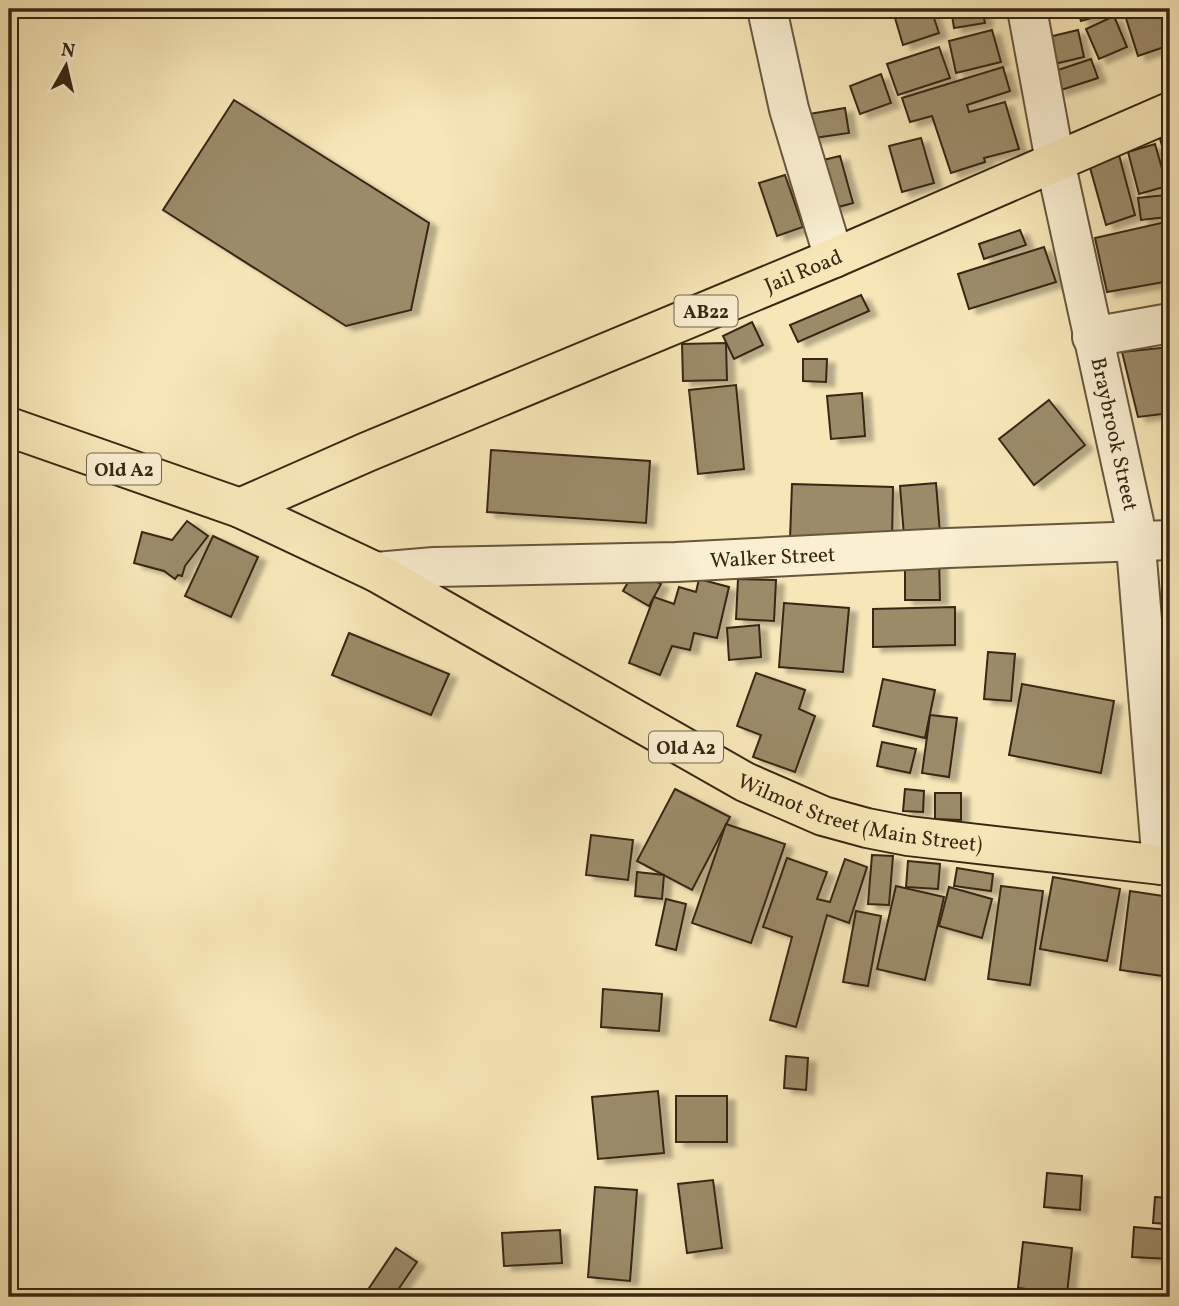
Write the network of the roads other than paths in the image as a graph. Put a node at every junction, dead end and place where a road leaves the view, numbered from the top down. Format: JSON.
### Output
{"nodes":[{"id":1,"x":767,"y":9,"type":"edge"},
{"id":2,"x":1027,"y":9,"type":"edge"},
{"id":3,"x":1170,"y":112,"type":"edge"},
{"id":4,"x":1055,"y":161,"type":"junction"},
{"id":5,"x":834,"y":258,"type":"junction"},
{"id":6,"x":1170,"y":323,"type":"edge"},
{"id":7,"x":1093,"y":337,"type":"junction"},
{"id":8,"x":9,"y":427,"type":"edge"},
{"id":9,"x":240,"y":508,"type":"junction"},
{"id":10,"x":1153,"y":541,"type":"edge"},
{"id":11,"x":376,"y":572,"type":"junction"},
{"id":12,"x":1166,"y":865,"type":"edge"}],
"edges":[{"from":1,"to":5,"type":"street"},
{"from":2,"to":4,"type":"street","name":"Braybrook Street"},
{"from":3,"to":4,"type":"main road","name":"Jail Road","number":"AB22"},
{"from":4,"to":5,"type":"main road","name":"Jail Road","number":"AB22"},
{"from":4,"to":7,"type":"street","name":"Braybrook Street"},
{"from":5,"to":9,"type":"main road","name":"Jail Road","number":"AB22"},
{"from":6,"to":7,"type":"street"},
{"from":7,"to":10,"type":"street","name":"Braybrook Street"},
{"from":8,"to":9,"type":"main road","number":"Old A2"},
{"from":9,"to":11,"type":"main road","name":"Wilmot Street (Main Street)","number":"Old A2"},
{"from":10,"to":11,"type":"street","name":"Walker Street"},
{"from":10,"to":12,"type":"street","name":"Braybrook Street"},
{"from":11,"to":12,"type":"main road","name":"Wilmot Street (Main Street)","number":"Old A2"}]}
